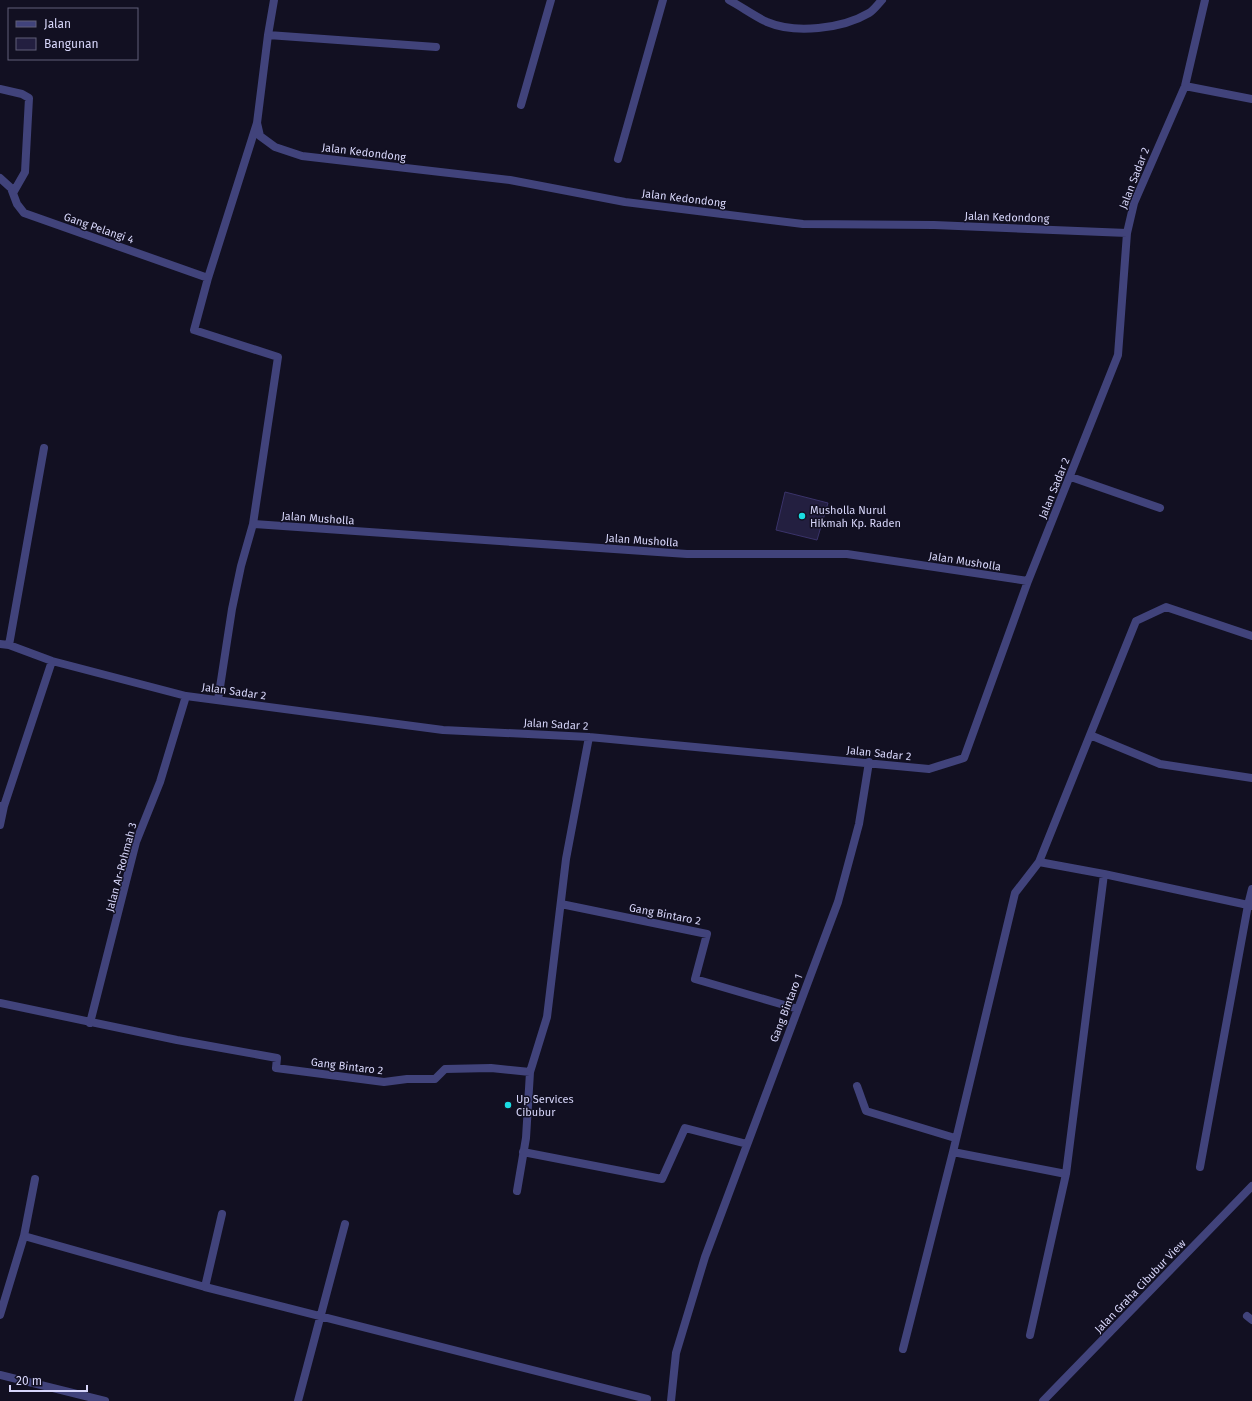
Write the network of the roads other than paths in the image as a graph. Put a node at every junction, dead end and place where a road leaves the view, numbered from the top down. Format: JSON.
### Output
{"nodes":[{"id":1,"x":274,"y":0,"type":"edge"},
{"id":2,"x":551,"y":0,"type":"edge"},
{"id":3,"x":663,"y":0,"type":"edge"},
{"id":4,"x":729,"y":0,"type":"edge"},
{"id":5,"x":882,"y":0,"type":"edge"},
{"id":6,"x":1205,"y":0,"type":"edge"},
{"id":7,"x":268,"y":36,"type":"junction"},
{"id":8,"x":436,"y":47,"type":"dead end"},
{"id":9,"x":1185,"y":86,"type":"junction"},
{"id":10,"x":0,"y":89,"type":"edge"},
{"id":11,"x":1252,"y":99,"type":"edge"},
{"id":12,"x":521,"y":105,"type":"dead end"},
{"id":13,"x":257,"y":123,"type":"junction"},
{"id":14,"x":618,"y":159,"type":"dead end"},
{"id":15,"x":0,"y":178,"type":"edge"},
{"id":16,"x":13,"y":193,"type":"junction"},
{"id":17,"x":1127,"y":233,"type":"junction"},
{"id":18,"x":208,"y":278,"type":"junction"},
{"id":19,"x":44,"y":448,"type":"dead end"},
{"id":20,"x":1070,"y":477,"type":"junction"},
{"id":21,"x":1160,"y":508,"type":"dead end"},
{"id":22,"x":253,"y":524,"type":"junction"},
{"id":23,"x":1028,"y":581,"type":"junction"},
{"id":24,"x":1252,"y":636,"type":"edge"},
{"id":25,"x":0,"y":644,"type":"edge"},
{"id":26,"x":9,"y":645,"type":"junction"},
{"id":27,"x":52,"y":661,"type":"junction"},
{"id":28,"x":186,"y":696,"type":"junction"},
{"id":29,"x":218,"y":700,"type":"junction"},
{"id":30,"x":1090,"y":735,"type":"junction"},
{"id":31,"x":589,"y":737,"type":"junction"},
{"id":32,"x":869,"y":762,"type":"junction"},
{"id":33,"x":1252,"y":778,"type":"edge"},
{"id":34,"x":2,"y":806,"type":"edge"},
{"id":35,"x":0,"y":825,"type":"edge"},
{"id":36,"x":1039,"y":862,"type":"junction"},
{"id":37,"x":1104,"y":874,"type":"junction"},
{"id":38,"x":1252,"y":889,"type":"edge"},
{"id":39,"x":561,"y":904,"type":"junction"},
{"id":40,"x":1250,"y":906,"type":"edge"},
{"id":41,"x":0,"y":1003,"type":"edge"},
{"id":42,"x":798,"y":1009,"type":"junction"},
{"id":43,"x":90,"y":1023,"type":"junction"},
{"id":44,"x":530,"y":1072,"type":"junction"},
{"id":45,"x":857,"y":1086,"type":"dead end"},
{"id":46,"x":955,"y":1138,"type":"junction"},
{"id":47,"x":747,"y":1144,"type":"junction"},
{"id":48,"x":523,"y":1152,"type":"junction"},
{"id":49,"x":953,"y":1152,"type":"junction"},
{"id":50,"x":1200,"y":1167,"type":"dead end"},
{"id":51,"x":1066,"y":1174,"type":"junction"},
{"id":52,"x":35,"y":1179,"type":"dead end"},
{"id":53,"x":1252,"y":1186,"type":"edge"},
{"id":54,"x":517,"y":1191,"type":"dead end"},
{"id":55,"x":222,"y":1214,"type":"dead end"},
{"id":56,"x":345,"y":1224,"type":"dead end"},
{"id":57,"x":24,"y":1236,"type":"junction"},
{"id":58,"x":205,"y":1287,"type":"junction"},
{"id":59,"x":0,"y":1315,"type":"edge"},
{"id":60,"x":320,"y":1317,"type":"junction"},
{"id":61,"x":1030,"y":1335,"type":"dead end"},
{"id":62,"x":903,"y":1349,"type":"dead end"},
{"id":63,"x":0,"y":1375,"type":"edge"},
{"id":64,"x":647,"y":1399,"type":"dead end"},
{"id":65,"x":105,"y":1401,"type":"edge"},
{"id":66,"x":298,"y":1401,"type":"edge"},
{"id":67,"x":671,"y":1401,"type":"edge"},
{"id":68,"x":1043,"y":1401,"type":"edge"}],
"edges":[{"from":1,"to":7,"type":"street"},
{"from":2,"to":12,"type":"street"},
{"from":3,"to":14,"type":"street"},
{"from":4,"to":5,"type":"street"},
{"from":6,"to":9,"type":"street","name":"Jalan Sadar 2"},
{"from":7,"to":8,"type":"street"},
{"from":7,"to":13,"type":"street"},
{"from":9,"to":11,"type":"street"},
{"from":9,"to":17,"type":"street","name":"Jalan Sadar 2"},
{"from":10,"to":16,"type":"street"},
{"from":13,"to":17,"type":"street","name":"Jalan Kedondong"},
{"from":13,"to":18,"type":"street"},
{"from":15,"to":16,"type":"street","name":"Gang Pelangi 4"},
{"from":16,"to":18,"type":"street","name":"Gang Pelangi 4"},
{"from":17,"to":20,"type":"street","name":"Jalan Sadar 2"},
{"from":18,"to":22,"type":"street"},
{"from":19,"to":26,"type":"street"},
{"from":20,"to":21,"type":"street"},
{"from":20,"to":23,"type":"street","name":"Jalan Sadar 2"},
{"from":22,"to":23,"type":"street","name":"Jalan Musholla"},
{"from":22,"to":29,"type":"street"},
{"from":23,"to":32,"type":"street","name":"Jalan Sadar 2"},
{"from":24,"to":30,"type":"street"},
{"from":25,"to":26,"type":"street","name":"Jalan Sadar 2"},
{"from":26,"to":27,"type":"street","name":"Jalan Sadar 2"},
{"from":27,"to":28,"type":"street","name":"Jalan Sadar 2"},
{"from":27,"to":34,"type":"street"},
{"from":28,"to":29,"type":"street","name":"Jalan Sadar 2"},
{"from":28,"to":43,"type":"street","name":"Jalan Ar-Rohmah 3"},
{"from":29,"to":31,"type":"street","name":"Jalan Sadar 2"},
{"from":30,"to":33,"type":"street"},
{"from":30,"to":36,"type":"street"},
{"from":31,"to":32,"type":"street","name":"Jalan Sadar 2"},
{"from":31,"to":39,"type":"street"},
{"from":32,"to":42,"type":"street","name":"Gang Bintaro 1"},
{"from":34,"to":35,"type":"street"},
{"from":36,"to":37,"type":"street"},
{"from":36,"to":46,"type":"street"},
{"from":37,"to":40,"type":"street"},
{"from":37,"to":51,"type":"street"},
{"from":38,"to":40,"type":"street"},
{"from":39,"to":42,"type":"street","name":"Gang Bintaro 2"},
{"from":39,"to":44,"type":"street"},
{"from":40,"to":50,"type":"street"},
{"from":41,"to":43,"type":"street"},
{"from":42,"to":47,"type":"street","name":"Gang Bintaro 1"},
{"from":43,"to":44,"type":"street","name":"Gang Bintaro 2"},
{"from":44,"to":48,"type":"street"},
{"from":45,"to":46,"type":"street"},
{"from":46,"to":49,"type":"street"},
{"from":47,"to":48,"type":"street"},
{"from":47,"to":67,"type":"street","name":"Gang Bintaro 1"},
{"from":48,"to":54,"type":"street"},
{"from":49,"to":51,"type":"street"},
{"from":49,"to":62,"type":"street"},
{"from":51,"to":61,"type":"street"},
{"from":52,"to":57,"type":"street"},
{"from":53,"to":68,"type":"street","name":"Jalan Graha Cibubur View"},
{"from":55,"to":58,"type":"street"},
{"from":56,"to":60,"type":"street"},
{"from":57,"to":58,"type":"street"},
{"from":57,"to":59,"type":"street"},
{"from":58,"to":60,"type":"street"},
{"from":60,"to":64,"type":"street"},
{"from":60,"to":66,"type":"street"},
{"from":63,"to":65,"type":"street"}]}
